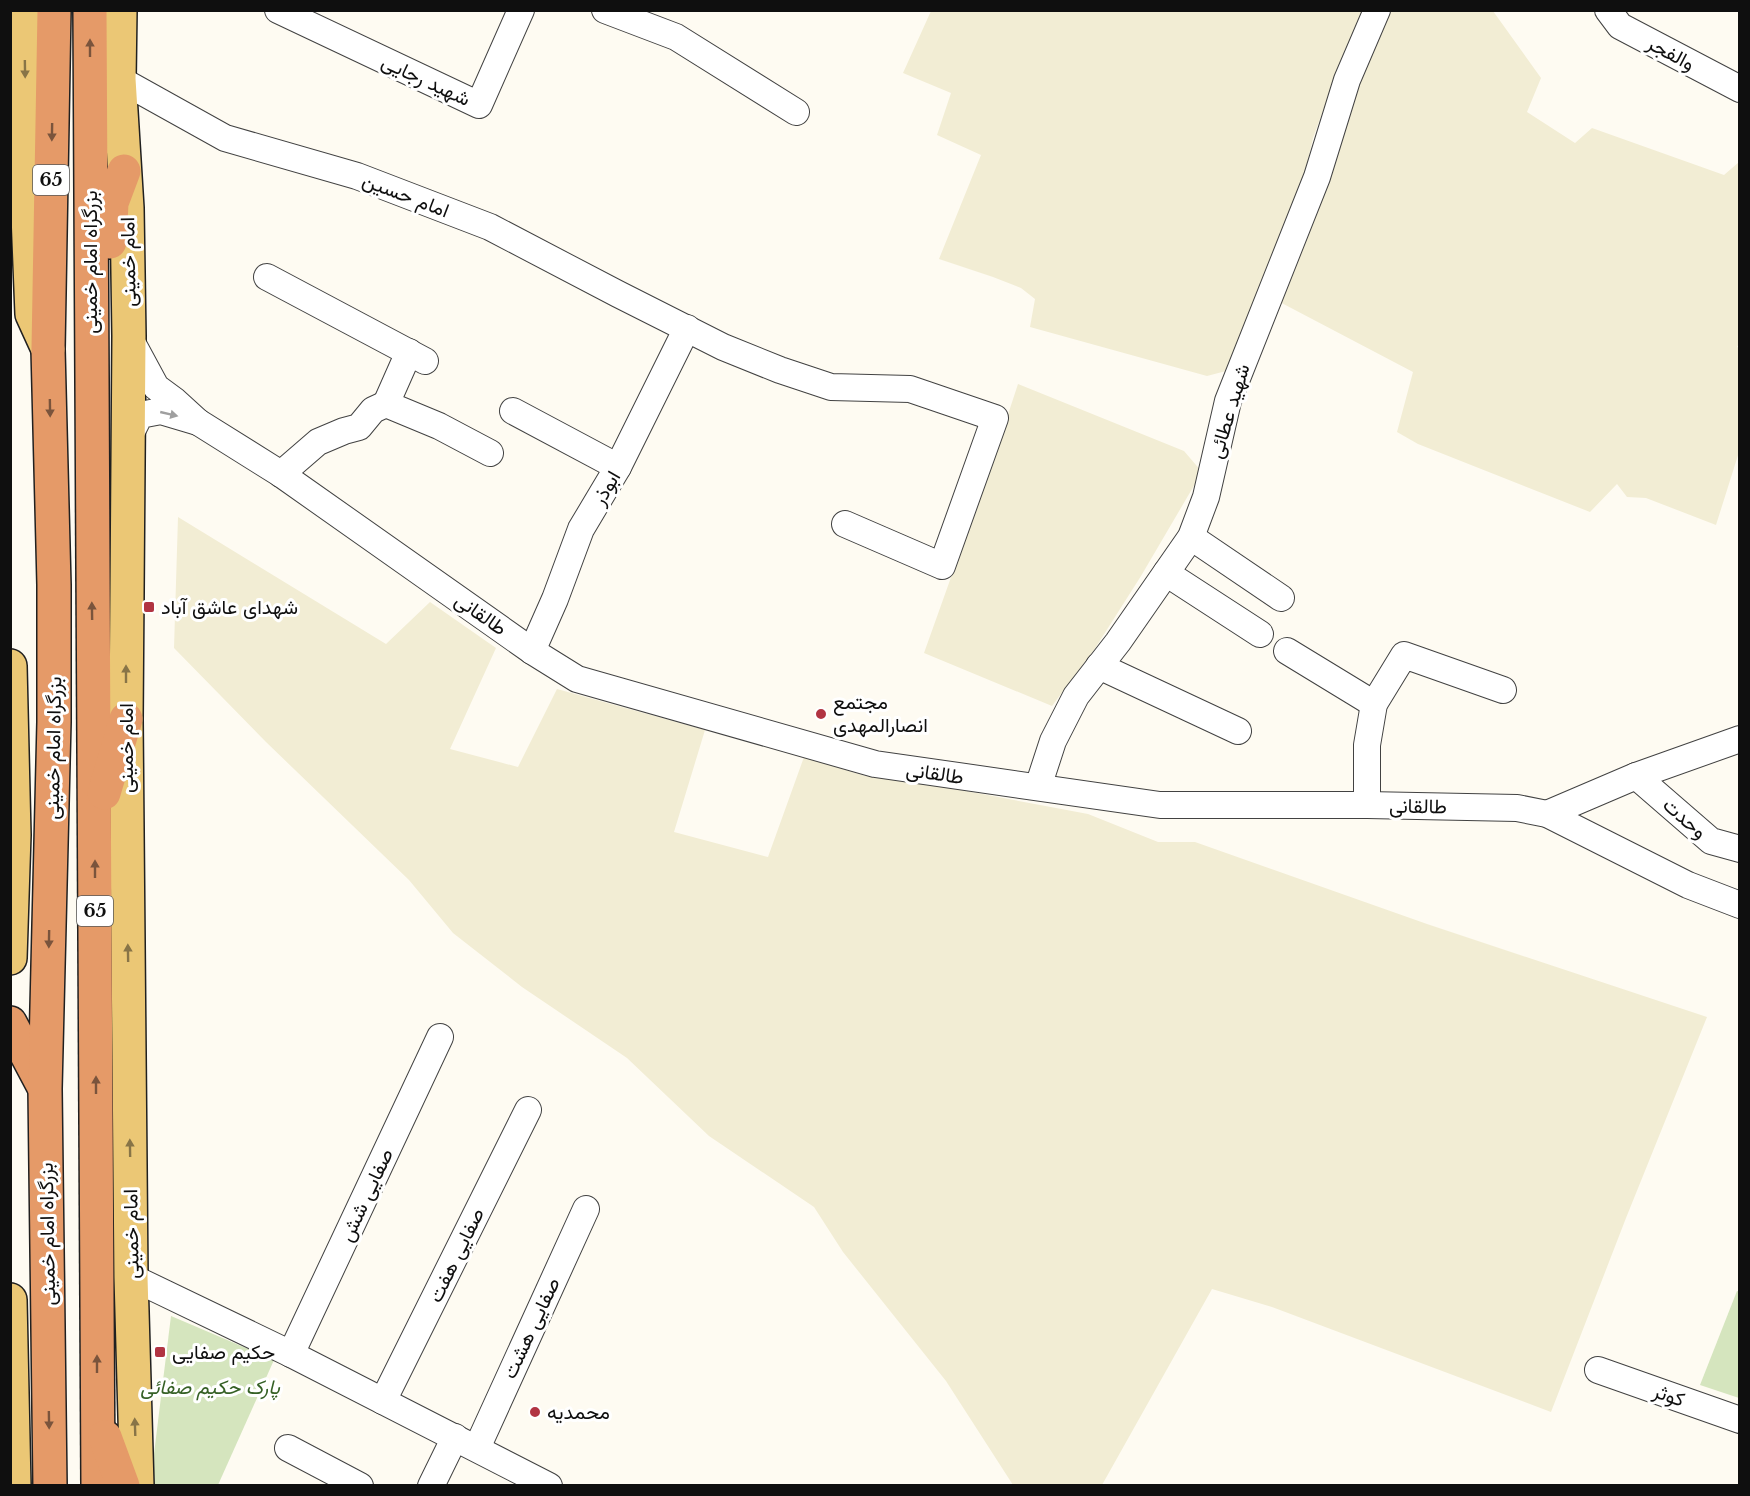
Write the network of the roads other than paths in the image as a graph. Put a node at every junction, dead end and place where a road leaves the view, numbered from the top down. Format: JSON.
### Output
{"nodes":[{"id":1,"x":14,"y":10,"type":"edge"},
{"id":2,"x":24,"y":10,"type":"edge"},
{"id":3,"x":54,"y":10,"type":"edge"},
{"id":4,"x":90,"y":10,"type":"edge"},
{"id":5,"x":120,"y":10,"type":"edge"},
{"id":6,"x":278,"y":10,"type":"edge"},
{"id":7,"x":521,"y":10,"type":"edge"},
{"id":8,"x":605,"y":10,"type":"edge"},
{"id":9,"x":1377,"y":10,"type":"edge"},
{"id":10,"x":1608,"y":10,"type":"edge"},
{"id":11,"x":10,"y":18,"type":"edge"},
{"id":12,"x":119,"y":79,"type":"junction"},
{"id":13,"x":1740,"y":89,"type":"edge"},
{"id":14,"x":796,"y":112,"type":"dead end"},
{"id":15,"x":124,"y":171,"type":"junction"},
{"id":16,"x":267,"y":277,"type":"dead end"},
{"id":17,"x":687,"y":328,"type":"junction"},
{"id":18,"x":129,"y":336,"type":"junction"},
{"id":19,"x":91,"y":337,"type":"junction"},
{"id":20,"x":48,"y":349,"type":"junction"},
{"id":21,"x":386,"y":404,"type":"junction"},
{"id":22,"x":513,"y":411,"type":"dead end"},
{"id":23,"x":198,"y":422,"type":"junction"},
{"id":24,"x":127,"y":441,"type":"junction"},
{"id":25,"x":490,"y":453,"type":"dead end"},
{"id":26,"x":618,"y":467,"type":"junction"},
{"id":27,"x":281,"y":474,"type":"junction"},
{"id":28,"x":845,"y":524,"type":"dead end"},
{"id":29,"x":1191,"y":537,"type":"junction"},
{"id":30,"x":1166,"y":573,"type":"junction"},
{"id":31,"x":1281,"y":598,"type":"dead end"},
{"id":32,"x":1260,"y":634,"type":"dead end"},
{"id":33,"x":532,"y":651,"type":"junction"},
{"id":34,"x":1287,"y":651,"type":"dead end"},
{"id":35,"x":10,"y":666,"type":"edge"},
{"id":36,"x":1099,"y":666,"type":"junction"},
{"id":37,"x":1503,"y":690,"type":"dead end"},
{"id":38,"x":1374,"y":704,"type":"junction"},
{"id":39,"x":126,"y":719,"type":"junction"},
{"id":40,"x":1238,"y":731,"type":"dead end"},
{"id":41,"x":1740,"y":739,"type":"edge"},
{"id":42,"x":12,"y":751,"type":"edge"},
{"id":43,"x":1636,"y":776,"type":"junction"},
{"id":44,"x":1038,"y":787,"type":"junction"},
{"id":45,"x":1367,"y":805,"type":"junction"},
{"id":46,"x":1547,"y":814,"type":"junction"},
{"id":47,"x":94,"y":827,"type":"junction"},
{"id":48,"x":12,"y":836,"type":"edge"},
{"id":49,"x":1740,"y":849,"type":"edge"},
{"id":50,"x":1740,"y":905,"type":"edge"},
{"id":51,"x":10,"y":958,"type":"edge"},
{"id":52,"x":10,"y":1023,"type":"edge"},
{"id":53,"x":440,"y":1036,"type":"dead end"},
{"id":54,"x":45,"y":1089,"type":"junction"},
{"id":55,"x":528,"y":1110,"type":"dead end"},
{"id":56,"x":586,"y":1209,"type":"dead end"},
{"id":57,"x":131,"y":1277,"type":"junction"},
{"id":58,"x":10,"y":1300,"type":"edge"},
{"id":59,"x":291,"y":1354,"type":"junction"},
{"id":60,"x":1598,"y":1370,"type":"dead end"},
{"id":61,"x":383,"y":1401,"type":"junction"},
{"id":62,"x":97,"y":1417,"type":"junction"},
{"id":63,"x":1740,"y":1420,"type":"edge"},
{"id":64,"x":466,"y":1443,"type":"junction"},
{"id":65,"x":288,"y":1448,"type":"dead end"},
{"id":66,"x":14,"y":1485,"type":"edge"},
{"id":67,"x":50,"y":1485,"type":"edge"},
{"id":68,"x":98,"y":1485,"type":"edge"},
{"id":69,"x":123,"y":1485,"type":"edge"},
{"id":70,"x":137,"y":1485,"type":"edge"},
{"id":71,"x":360,"y":1485,"type":"edge"},
{"id":72,"x":431,"y":1485,"type":"edge"},
{"id":73,"x":549,"y":1485,"type":"edge"}],
"edges":[{"from":1,"to":11,"type":"main road"},
{"from":2,"to":20,"type":"main road","one_way":true},
{"from":3,"to":20,"type":"highway","name":"بزرگراه امام خمینی","number":"65","one_way":true},
{"from":19,"to":4,"type":"highway","name":"بزرگراه امام خمینی","number":"65","one_way":true},
{"from":5,"to":12,"type":"main road","name":"امام خمینی"},
{"from":6,"to":7,"type":"street","name":"شهید رجایی"},
{"from":8,"to":14,"type":"street"},
{"from":9,"to":29,"type":"street","name":"شهید عطائی"},
{"from":10,"to":13,"type":"street","name":"والفجر"},
{"from":12,"to":15,"type":"main road","name":"امام خمینی"},
{"from":12,"to":17,"type":"street","name":"امام حسین"},
{"from":15,"to":18,"type":"main road","name":"امام خمینی"},
{"from":15,"to":19,"type":"highway"},
{"from":16,"to":21,"type":"street"},
{"from":17,"to":26,"type":"street","name":"ابوذر"},
{"from":17,"to":28,"type":"street","name":"امام حسین"},
{"from":18,"to":23,"type":"street"},
{"from":18,"to":24,"type":"main road","name":"امام خمینی"},
{"from":47,"to":19,"type":"highway","name":"بزرگراه امام خمینی","number":"65","one_way":true},
{"from":20,"to":54,"type":"highway","name":"بزرگراه امام خمینی","number":"65","one_way":true},
{"from":21,"to":25,"type":"street"},
{"from":21,"to":27,"type":"street"},
{"from":22,"to":26,"type":"street"},
{"from":24,"to":23,"type":"street","one_way":true},
{"from":23,"to":27,"type":"street","name":"طالقانی"},
{"from":39,"to":24,"type":"main road","name":"امام خمینی","one_way":true},
{"from":26,"to":33,"type":"street","name":"ابوذر"},
{"from":27,"to":33,"type":"street","name":"طالقانی"},
{"from":29,"to":30,"type":"street","name":"شهید عطائی"},
{"from":29,"to":31,"type":"street"},
{"from":30,"to":32,"type":"street"},
{"from":30,"to":36,"type":"street","name":"شهید عطائی"},
{"from":33,"to":44,"type":"street","name":"طالقانی"},
{"from":34,"to":38,"type":"street"},
{"from":35,"to":42,"type":"main road"},
{"from":36,"to":40,"type":"street"},
{"from":36,"to":44,"type":"street","name":"شهید عطائی"},
{"from":37,"to":38,"type":"street"},
{"from":38,"to":45,"type":"street"},
{"from":39,"to":47,"type":"highway"},
{"from":57,"to":39,"type":"main road","name":"امام خمینی","one_way":true},
{"from":41,"to":43,"type":"street"},
{"from":42,"to":48,"type":"main road"},
{"from":43,"to":46,"type":"street"},
{"from":43,"to":49,"type":"street","name":"وحدت"},
{"from":44,"to":45,"type":"street","name":"طالقانی"},
{"from":45,"to":46,"type":"street","name":"طالقانی"},
{"from":46,"to":50,"type":"street","name":"طالقانی"},
{"from":62,"to":47,"type":"highway","name":"بزرگراه امام خمینی","number":"65","one_way":true},
{"from":48,"to":51,"type":"main road"},
{"from":52,"to":54,"type":"highway"},
{"from":53,"to":59,"type":"street","name":"صفایی شش"},
{"from":54,"to":67,"type":"highway","name":"بزرگراه امام خمینی","number":"65","one_way":true},
{"from":55,"to":61,"type":"street","name":"صفایی هفت"},
{"from":56,"to":64,"type":"street","name":"صفایی هشت"},
{"from":57,"to":59,"type":"street"},
{"from":70,"to":57,"type":"main road","name":"امام خمینی","one_way":true},
{"from":58,"to":66,"type":"main road"},
{"from":59,"to":61,"type":"street"},
{"from":60,"to":63,"type":"street","name":"کوثر"},
{"from":61,"to":64,"type":"street"},
{"from":62,"to":68,"type":"highway","name":"بزرگراه امام خمینی","number":"65"},
{"from":62,"to":69,"type":"highway"},
{"from":64,"to":72,"type":"street","name":"صفایی هشت"},
{"from":64,"to":73,"type":"street"},
{"from":65,"to":71,"type":"street"}]}
